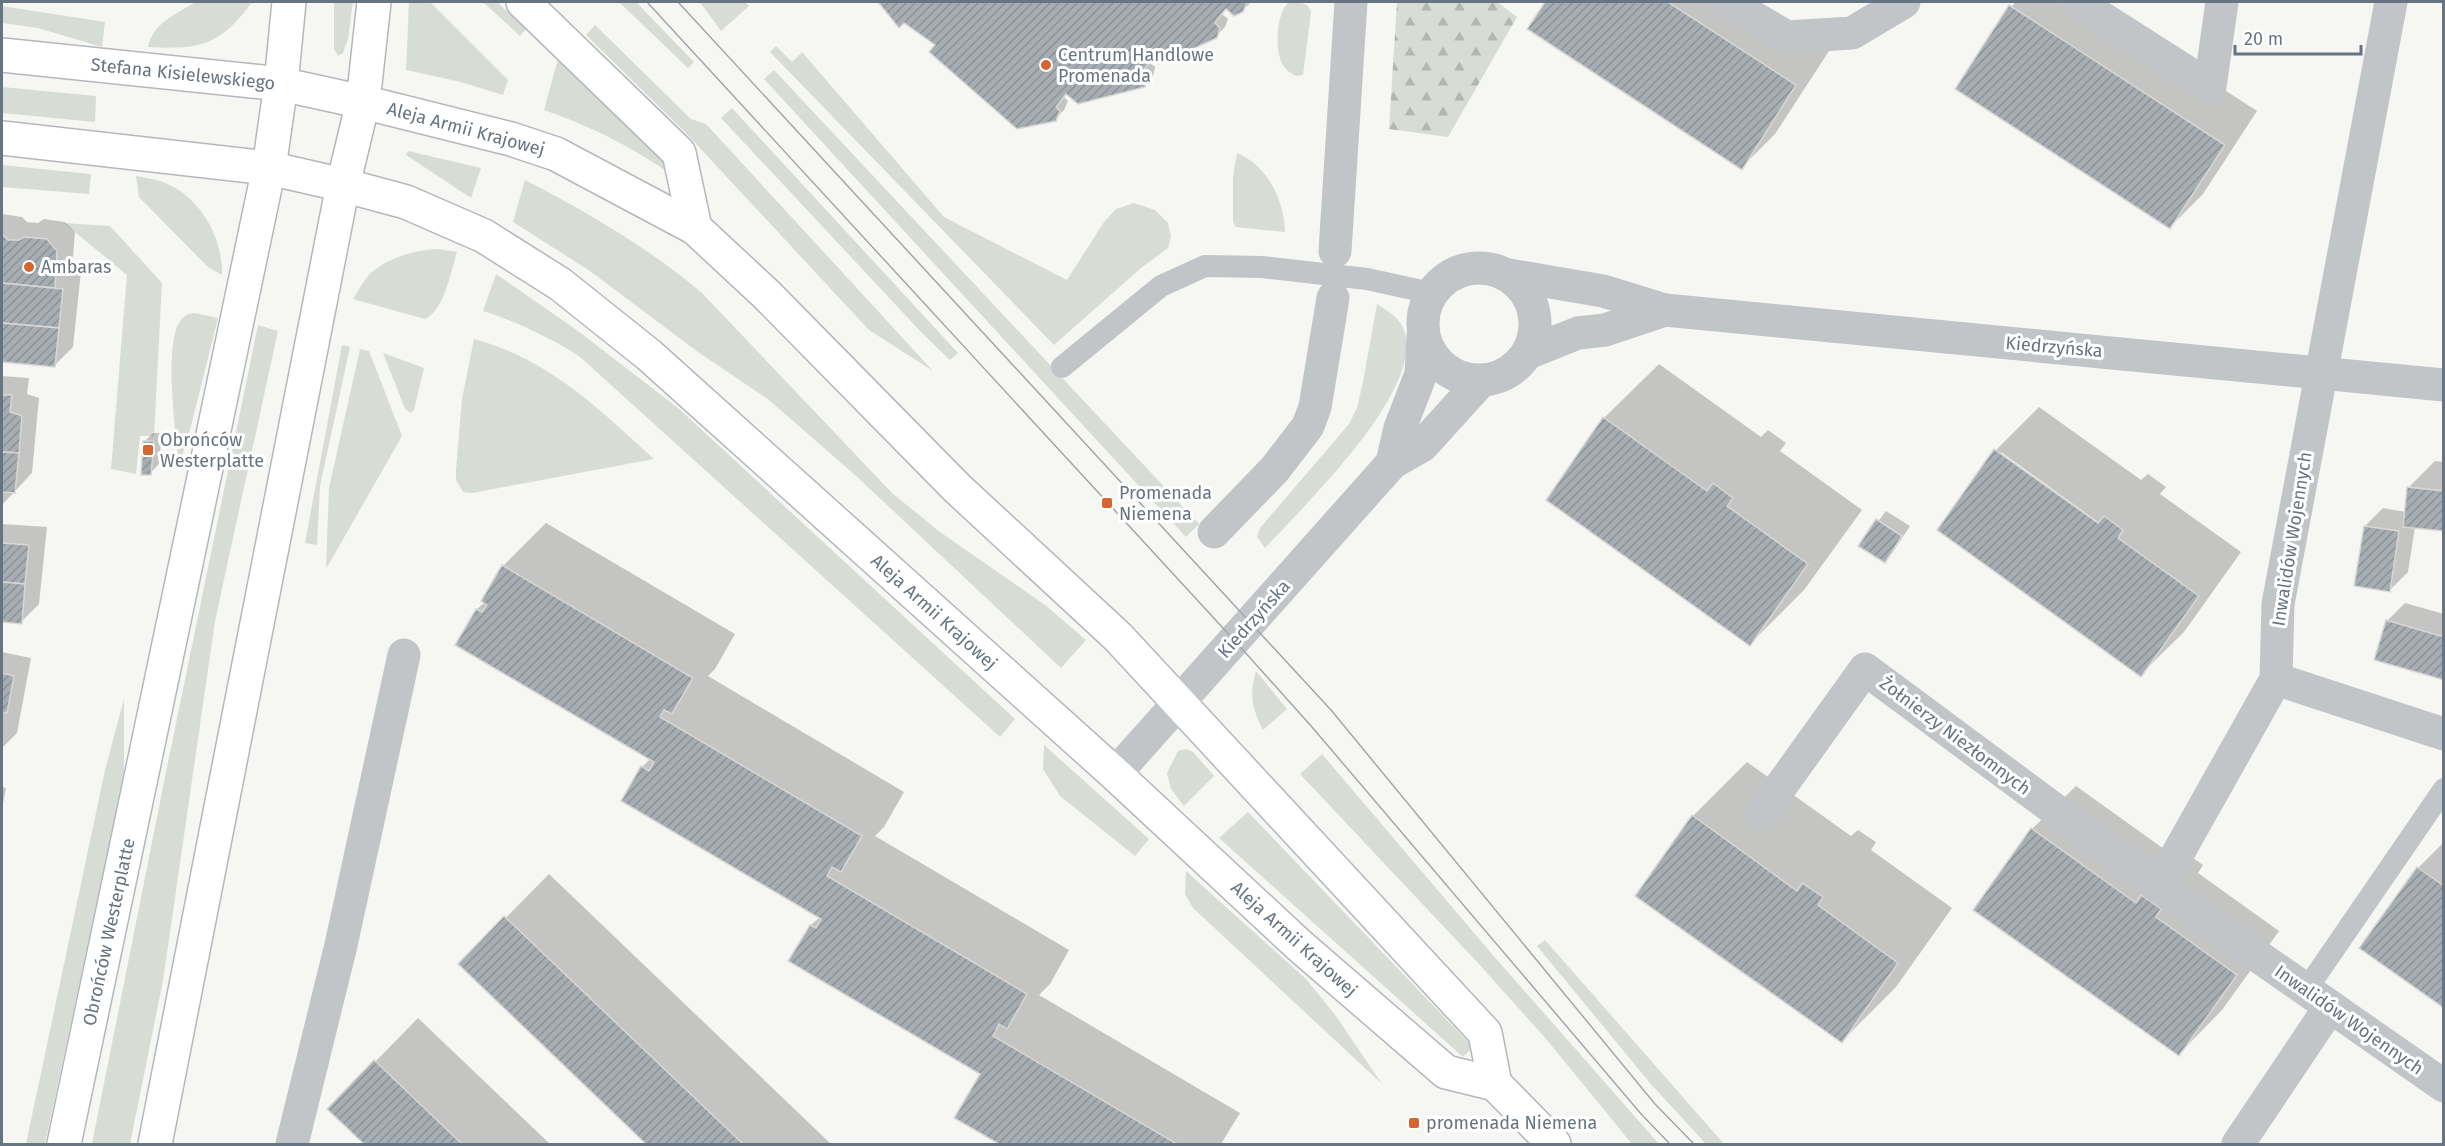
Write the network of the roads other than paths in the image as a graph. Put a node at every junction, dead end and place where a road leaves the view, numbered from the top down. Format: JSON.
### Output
{"nodes":[{"id":1,"x":289,"y":2,"type":"edge"},
{"id":2,"x":374,"y":2,"type":"edge"},
{"id":3,"x":523,"y":2,"type":"edge"},
{"id":4,"x":1351,"y":2,"type":"edge"},
{"id":5,"x":1727,"y":2,"type":"edge"},
{"id":6,"x":1904,"y":2,"type":"edge"},
{"id":7,"x":2077,"y":2,"type":"edge"},
{"id":8,"x":2222,"y":2,"type":"edge"},
{"id":9,"x":2391,"y":2,"type":"edge"},
{"id":10,"x":2,"y":55,"type":"edge"},
{"id":11,"x":281,"y":84,"type":"junction"},
{"id":12,"x":363,"y":102,"type":"junction"},
{"id":13,"x":2,"y":138,"type":"edge"},
{"id":14,"x":268,"y":168,"type":"junction"},
{"id":15,"x":343,"y":185,"type":"junction"},
{"id":16,"x":695,"y":228,"type":"junction"},
{"id":17,"x":1335,"y":251,"type":"dead end"},
{"id":18,"x":1509,"y":275,"type":"junction"},
{"id":19,"x":1431,"y":293,"type":"junction"},
{"id":20,"x":1333,"y":298,"type":"dead end"},
{"id":21,"x":1665,"y":310,"type":"junction"},
{"id":22,"x":1423,"y":336,"type":"junction"},
{"id":23,"x":1528,"y":353,"type":"junction"},
{"id":24,"x":1062,"y":367,"type":"dead end"},
{"id":25,"x":2322,"y":372,"type":"junction"},
{"id":26,"x":1481,"y":381,"type":"junction"},
{"id":27,"x":2444,"y":385,"type":"edge"},
{"id":28,"x":1392,"y":463,"type":"junction"},
{"id":29,"x":1214,"y":532,"type":"dead end"},
{"id":30,"x":404,"y":655,"type":"dead end"},
{"id":31,"x":2276,"y":679,"type":"junction"},
{"id":32,"x":1179,"y":703,"type":"junction"},
{"id":33,"x":2444,"y":735,"type":"edge"},
{"id":34,"x":1115,"y":774,"type":"junction"},
{"id":35,"x":2444,"y":789,"type":"edge"},
{"id":36,"x":1761,"y":814,"type":"dead end"},
{"id":37,"x":2159,"y":887,"type":"junction"},
{"id":38,"x":2318,"y":999,"type":"junction"},
{"id":39,"x":1495,"y":1084,"type":"junction"},
{"id":40,"x":2444,"y":1086,"type":"edge"},
{"id":41,"x":64,"y":1144,"type":"edge"},
{"id":42,"x":155,"y":1144,"type":"edge"},
{"id":43,"x":292,"y":1144,"type":"edge"},
{"id":44,"x":1554,"y":1144,"type":"edge"},
{"id":45,"x":2238,"y":1144,"type":"edge"}],
"edges":[{"from":1,"to":11,"type":"main road","name":"Obrońców Westerplatte"},
{"from":2,"to":12,"type":"main road"},
{"from":3,"to":16,"type":"main road"},
{"from":4,"to":17,"type":"street"},
{"from":5,"to":6,"type":"street"},
{"from":7,"to":8,"type":"street"},
{"from":9,"to":25,"type":"street","name":"Inwalidów Wojennych"},
{"from":10,"to":11,"type":"main road","name":"Stefana Kisielewskiego"},
{"from":11,"to":12,"type":"main road","name":"Stefana Kisielewskiego"},
{"from":11,"to":14,"type":"main road","name":"Obrońców Westerplatte"},
{"from":12,"to":15,"type":"main road"},
{"from":12,"to":16,"type":"main road","name":"Aleja Armii Krajowej"},
{"from":13,"to":14,"type":"main road"},
{"from":14,"to":15,"type":"main road"},
{"from":14,"to":41,"type":"main road","name":"Obrońców Westerplatte"},
{"from":15,"to":34,"type":"main road","name":"Aleja Armii Krajowej"},
{"from":15,"to":42,"type":"main road"},
{"from":16,"to":32,"type":"main road","name":"Aleja Armii Krajowej"},
{"from":18,"to":19,"type":"street"},
{"from":18,"to":21,"type":"street","name":"Kiedrzyńska"},
{"from":18,"to":23,"type":"street"},
{"from":19,"to":22,"type":"street"},
{"from":19,"to":24,"type":"lane"},
{"from":20,"to":29,"type":"street"},
{"from":21,"to":23,"type":"street","name":"Kiedrzyńska"},
{"from":21,"to":25,"type":"street","name":"Kiedrzyńska"},
{"from":22,"to":26,"type":"street"},
{"from":22,"to":28,"type":"street","name":"Kiedrzyńska"},
{"from":23,"to":26,"type":"street"},
{"from":25,"to":27,"type":"street","name":"Kiedrzyńska"},
{"from":25,"to":31,"type":"street","name":"Inwalidów Wojennych"},
{"from":26,"to":28,"type":"street","name":"Kiedrzyńska"},
{"from":28,"to":32,"type":"street","name":"Kiedrzyńska"},
{"from":30,"to":43,"type":"street"},
{"from":31,"to":33,"type":"street"},
{"from":31,"to":37,"type":"street","name":"Inwalidów Wojennych"},
{"from":32,"to":34,"type":"street","name":"Kiedrzyńska"},
{"from":32,"to":39,"type":"main road","name":"Aleja Armii Krajowej"},
{"from":34,"to":39,"type":"main road","name":"Aleja Armii Krajowej"},
{"from":35,"to":38,"type":"lane"},
{"from":36,"to":37,"type":"street","name":"Żołnierzy Niezłomnych"},
{"from":37,"to":38,"type":"street","name":"Inwalidów Wojennych"},
{"from":38,"to":40,"type":"street","name":"Inwalidów Wojennych"},
{"from":38,"to":45,"type":"street"},
{"from":39,"to":44,"type":"main road"}]}
